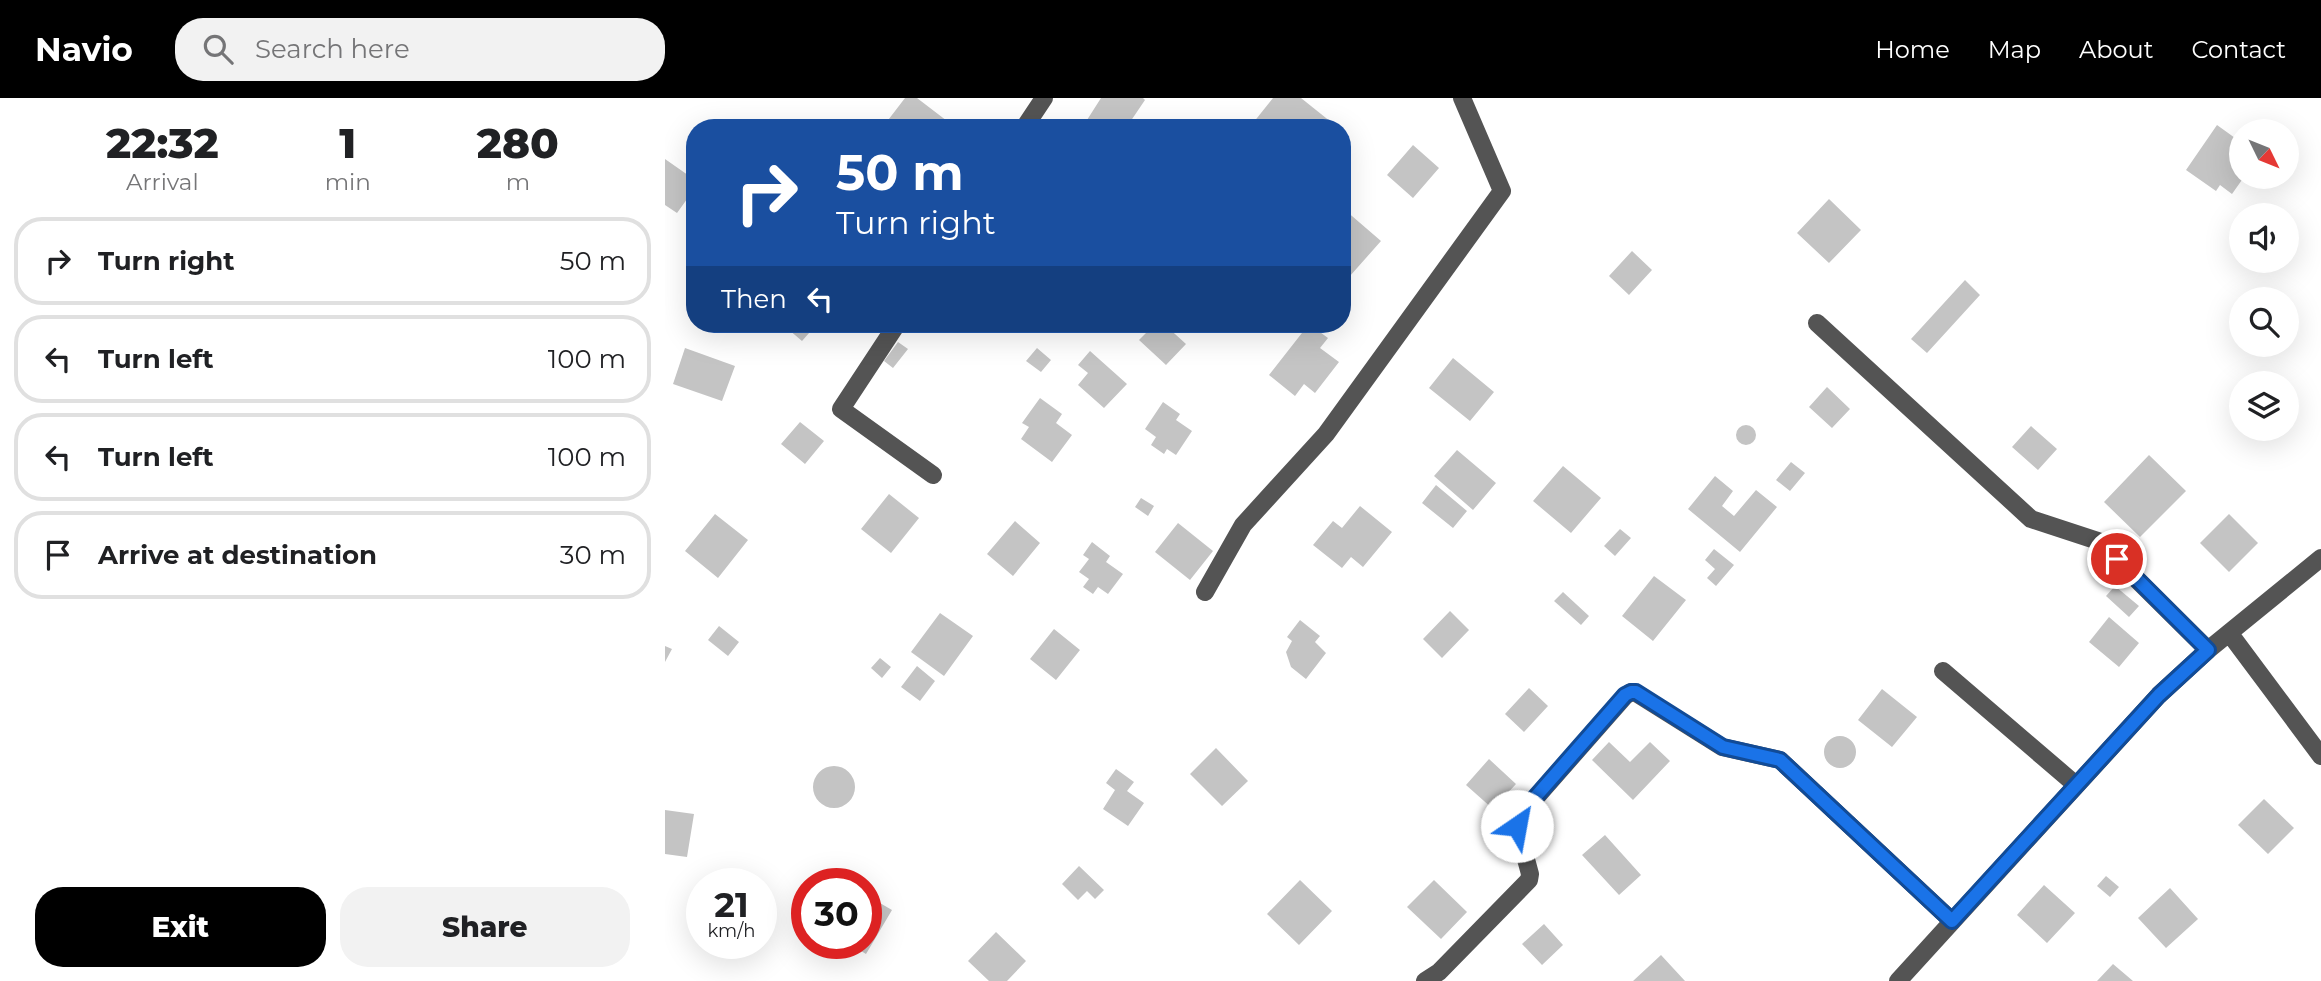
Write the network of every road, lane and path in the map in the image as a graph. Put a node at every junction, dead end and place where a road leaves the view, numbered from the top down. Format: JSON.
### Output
{"nodes":[{"id":1,"x":1044,"y":98,"type":"edge"},
{"id":2,"x":1462,"y":98,"type":"edge"},
{"id":3,"x":1030,"y":119,"type":"edge"},
{"id":4,"x":1817,"y":323,"type":"dead end"},
{"id":5,"x":891,"y":333,"type":"edge"},
{"id":6,"x":933,"y":475,"type":"dead end"},
{"id":7,"x":2321,"y":558,"type":"edge"},
{"id":8,"x":1205,"y":592,"type":"dead end"},
{"id":9,"x":2230,"y":634,"type":"junction"},
{"id":10,"x":2208,"y":650,"type":"junction"},
{"id":11,"x":1943,"y":671,"type":"dead end"},
{"id":12,"x":2321,"y":756,"type":"edge"},
{"id":13,"x":2077,"y":785,"type":"junction"},
{"id":14,"x":1952,"y":921,"type":"junction"},
{"id":15,"x":1425,"y":981,"type":"edge"},
{"id":16,"x":1898,"y":981,"type":"edge"}],
"edges":[{"from":1,"to":3,"type":"street"},
{"from":2,"to":8,"type":"street"},
{"from":4,"to":10,"type":"street"},
{"from":5,"to":6,"type":"street"},
{"from":7,"to":9,"type":"street"},
{"from":9,"to":10,"type":"street"},
{"from":9,"to":12,"type":"street"},
{"from":10,"to":13,"type":"street"},
{"from":11,"to":13,"type":"street"},
{"from":13,"to":14,"type":"street"},
{"from":14,"to":15,"type":"street"},
{"from":14,"to":16,"type":"street"}]}
